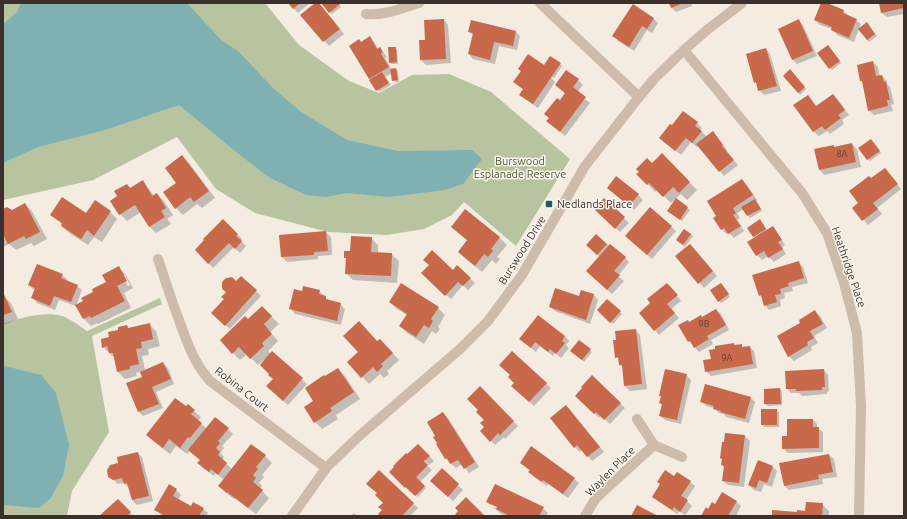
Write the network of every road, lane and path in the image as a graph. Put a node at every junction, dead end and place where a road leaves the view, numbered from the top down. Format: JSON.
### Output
{"nodes":[{"id":1,"x":419,"y":3,"type":"edge"},
{"id":2,"x":540,"y":3,"type":"edge"},
{"id":3,"x":742,"y":3,"type":"edge"},
{"id":4,"x":366,"y":14,"type":"dead end"},
{"id":5,"x":684,"y":50,"type":"junction"},
{"id":6,"x":639,"y":97,"type":"junction"},
{"id":7,"x":158,"y":260,"type":"dead end"},
{"id":8,"x":637,"y":418,"type":"dead end"},
{"id":9,"x":654,"y":445,"type":"junction"},
{"id":10,"x":682,"y":457,"type":"dead end"},
{"id":11,"x":326,"y":468,"type":"junction"},
{"id":12,"x":292,"y":516,"type":"edge"},
{"id":13,"x":585,"y":516,"type":"edge"},
{"id":14,"x":859,"y":516,"type":"edge"}],
"edges":[{"from":1,"to":4,"type":"street"},
{"from":2,"to":6,"type":"street"},
{"from":3,"to":5,"type":"street","name":"Burswood Drive"},
{"from":5,"to":6,"type":"street","name":"Burswood Drive"},
{"from":5,"to":14,"type":"street","name":"Heathridge Place"},
{"from":6,"to":11,"type":"street","name":"Burswood Drive"},
{"from":7,"to":11,"type":"street","name":"Robina Court"},
{"from":8,"to":9,"type":"street"},
{"from":9,"to":10,"type":"street"},
{"from":9,"to":13,"type":"street","name":"Waylen Place"},
{"from":11,"to":12,"type":"street","name":"Burswood Drive"}]}
